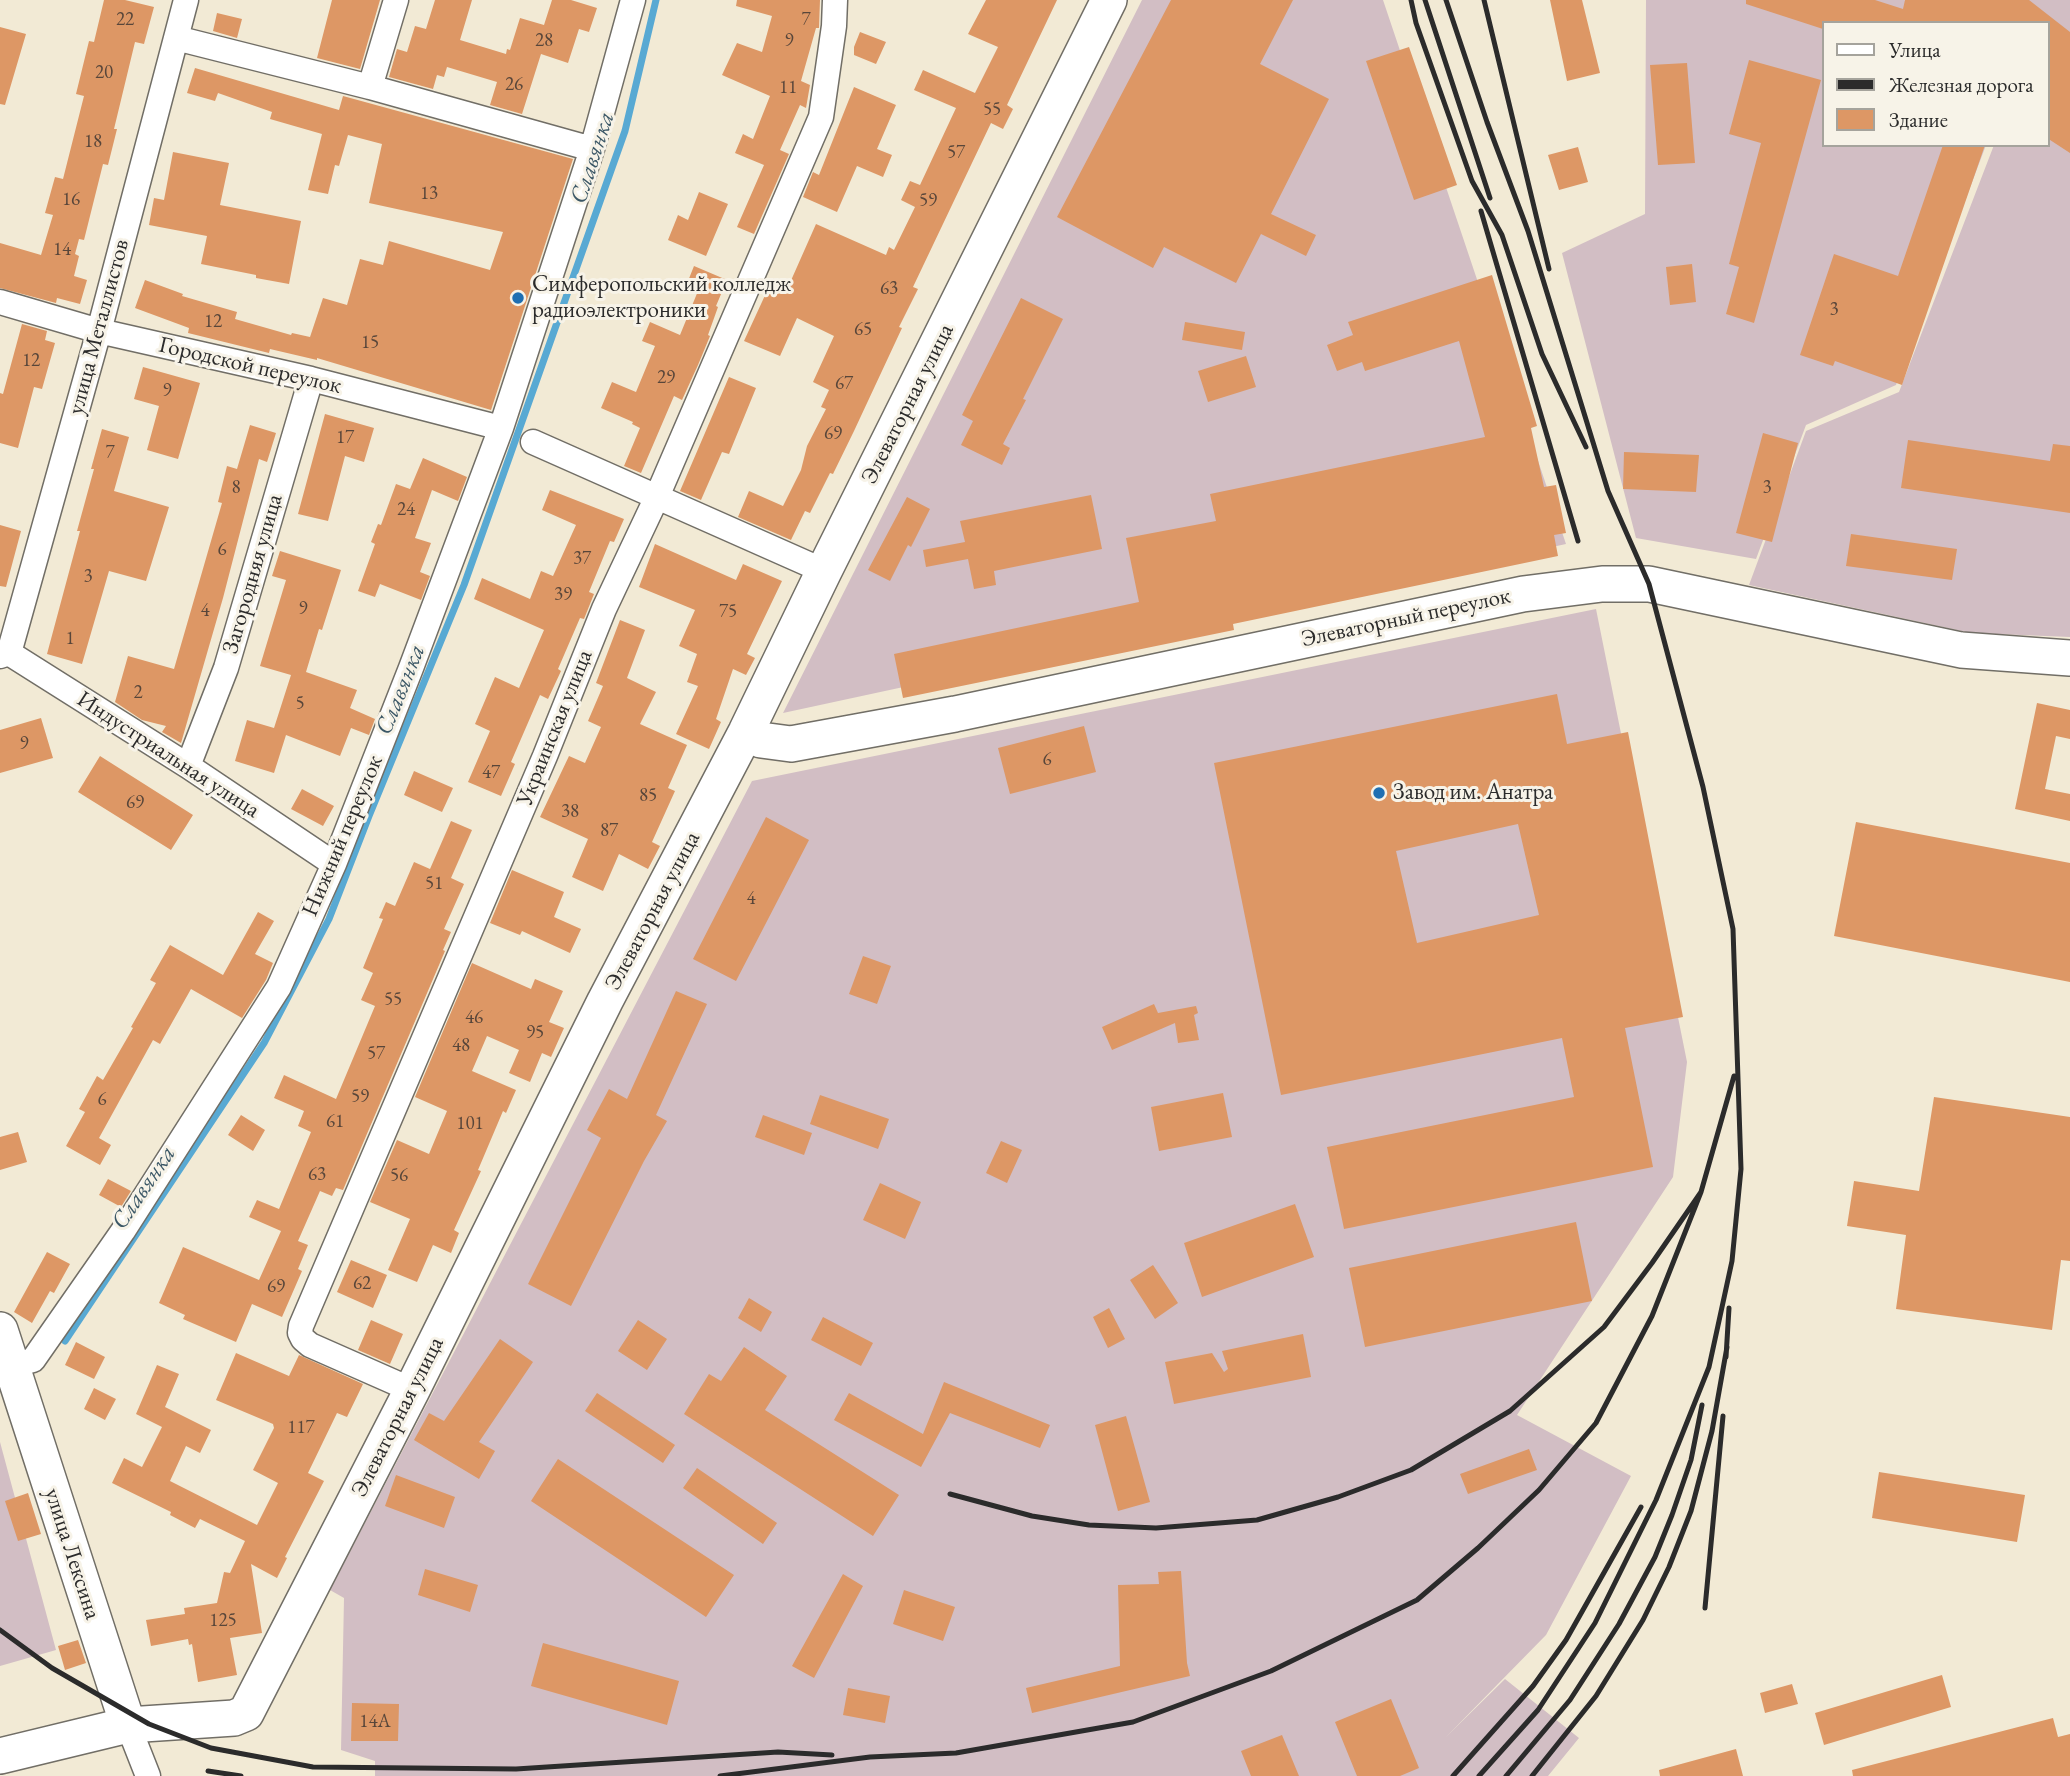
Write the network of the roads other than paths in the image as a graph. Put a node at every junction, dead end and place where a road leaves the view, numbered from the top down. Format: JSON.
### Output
{"nodes":[{"id":1,"x":186,"y":0,"type":"edge"},
{"id":2,"x":396,"y":0,"type":"edge"},
{"id":3,"x":633,"y":0,"type":"edge"},
{"id":4,"x":835,"y":0,"type":"edge"},
{"id":5,"x":1109,"y":0,"type":"edge"},
{"id":6,"x":176,"y":38,"type":"junction"},
{"id":7,"x":370,"y":87,"type":"junction"},
{"id":8,"x":592,"y":149,"type":"junction"},
{"id":9,"x":0,"y":302,"type":"edge"},
{"id":10,"x":99,"y":331,"type":"junction"},
{"id":11,"x":311,"y":379,"type":"junction"},
{"id":12,"x":501,"y":428,"type":"junction"},
{"id":13,"x":533,"y":442,"type":"dead end"},
{"id":14,"x":656,"y":499,"type":"junction"},
{"id":15,"x":824,"y":571,"type":"junction"},
{"id":16,"x":4,"y":655,"type":"edge"},
{"id":17,"x":2070,"y":658,"type":"edge"},
{"id":18,"x":746,"y":732,"type":"junction"},
{"id":19,"x":188,"y":766,"type":"junction"},
{"id":20,"x":334,"y":864,"type":"junction"},
{"id":21,"x":0,"y":1330,"type":"edge"},
{"id":22,"x":11,"y":1366,"type":"junction"},
{"id":23,"x":412,"y":1390,"type":"junction"},
{"id":24,"x":128,"y":1725,"type":"junction"},
{"id":25,"x":0,"y":1756,"type":"edge"},
{"id":26,"x":148,"y":1776,"type":"edge"}],
"edges":[{"from":1,"to":6,"type":"street","name":"улица Металлистов"},
{"from":2,"to":7,"type":"street"},
{"from":3,"to":8,"type":"street","name":"Нижний переулок"},
{"from":4,"to":14,"type":"street","name":"Украинская улица"},
{"from":5,"to":15,"type":"main road","name":"Элеваторная улица"},
{"from":6,"to":7,"type":"street"},
{"from":6,"to":10,"type":"street","name":"улица Металлистов"},
{"from":7,"to":8,"type":"street"},
{"from":8,"to":12,"type":"street","name":"Нижний переулок"},
{"from":9,"to":10,"type":"street","name":"Городской переулок"},
{"from":10,"to":11,"type":"street","name":"Городской переулок"},
{"from":10,"to":16,"type":"street","name":"улица Металлистов"},
{"from":11,"to":12,"type":"street","name":"Городской переулок"},
{"from":11,"to":19,"type":"street","name":"Загородняя улица"},
{"from":12,"to":20,"type":"street","name":"Нижний переулок"},
{"from":13,"to":14,"type":"street"},
{"from":14,"to":15,"type":"street"},
{"from":14,"to":23,"type":"street","name":"Украинская улица"},
{"from":15,"to":18,"type":"main road","name":"Элеваторная улица"},
{"from":16,"to":19,"type":"street","name":"Индустриальная улица"},
{"from":17,"to":18,"type":"main road","name":"Элеваторный переулок"},
{"from":18,"to":23,"type":"main road","name":"Элеваторная улица"},
{"from":19,"to":20,"type":"street","name":"Индустриальная улица"},
{"from":20,"to":22,"type":"street","name":"Нижний переулок"},
{"from":21,"to":22,"type":"main road","name":"улица Лексина"},
{"from":22,"to":24,"type":"main road","name":"улица Лексина"},
{"from":23,"to":24,"type":"main road","name":"Элеваторная улица"},
{"from":24,"to":25,"type":"main road"},
{"from":24,"to":26,"type":"street","name":"улица Лексина"}]}
